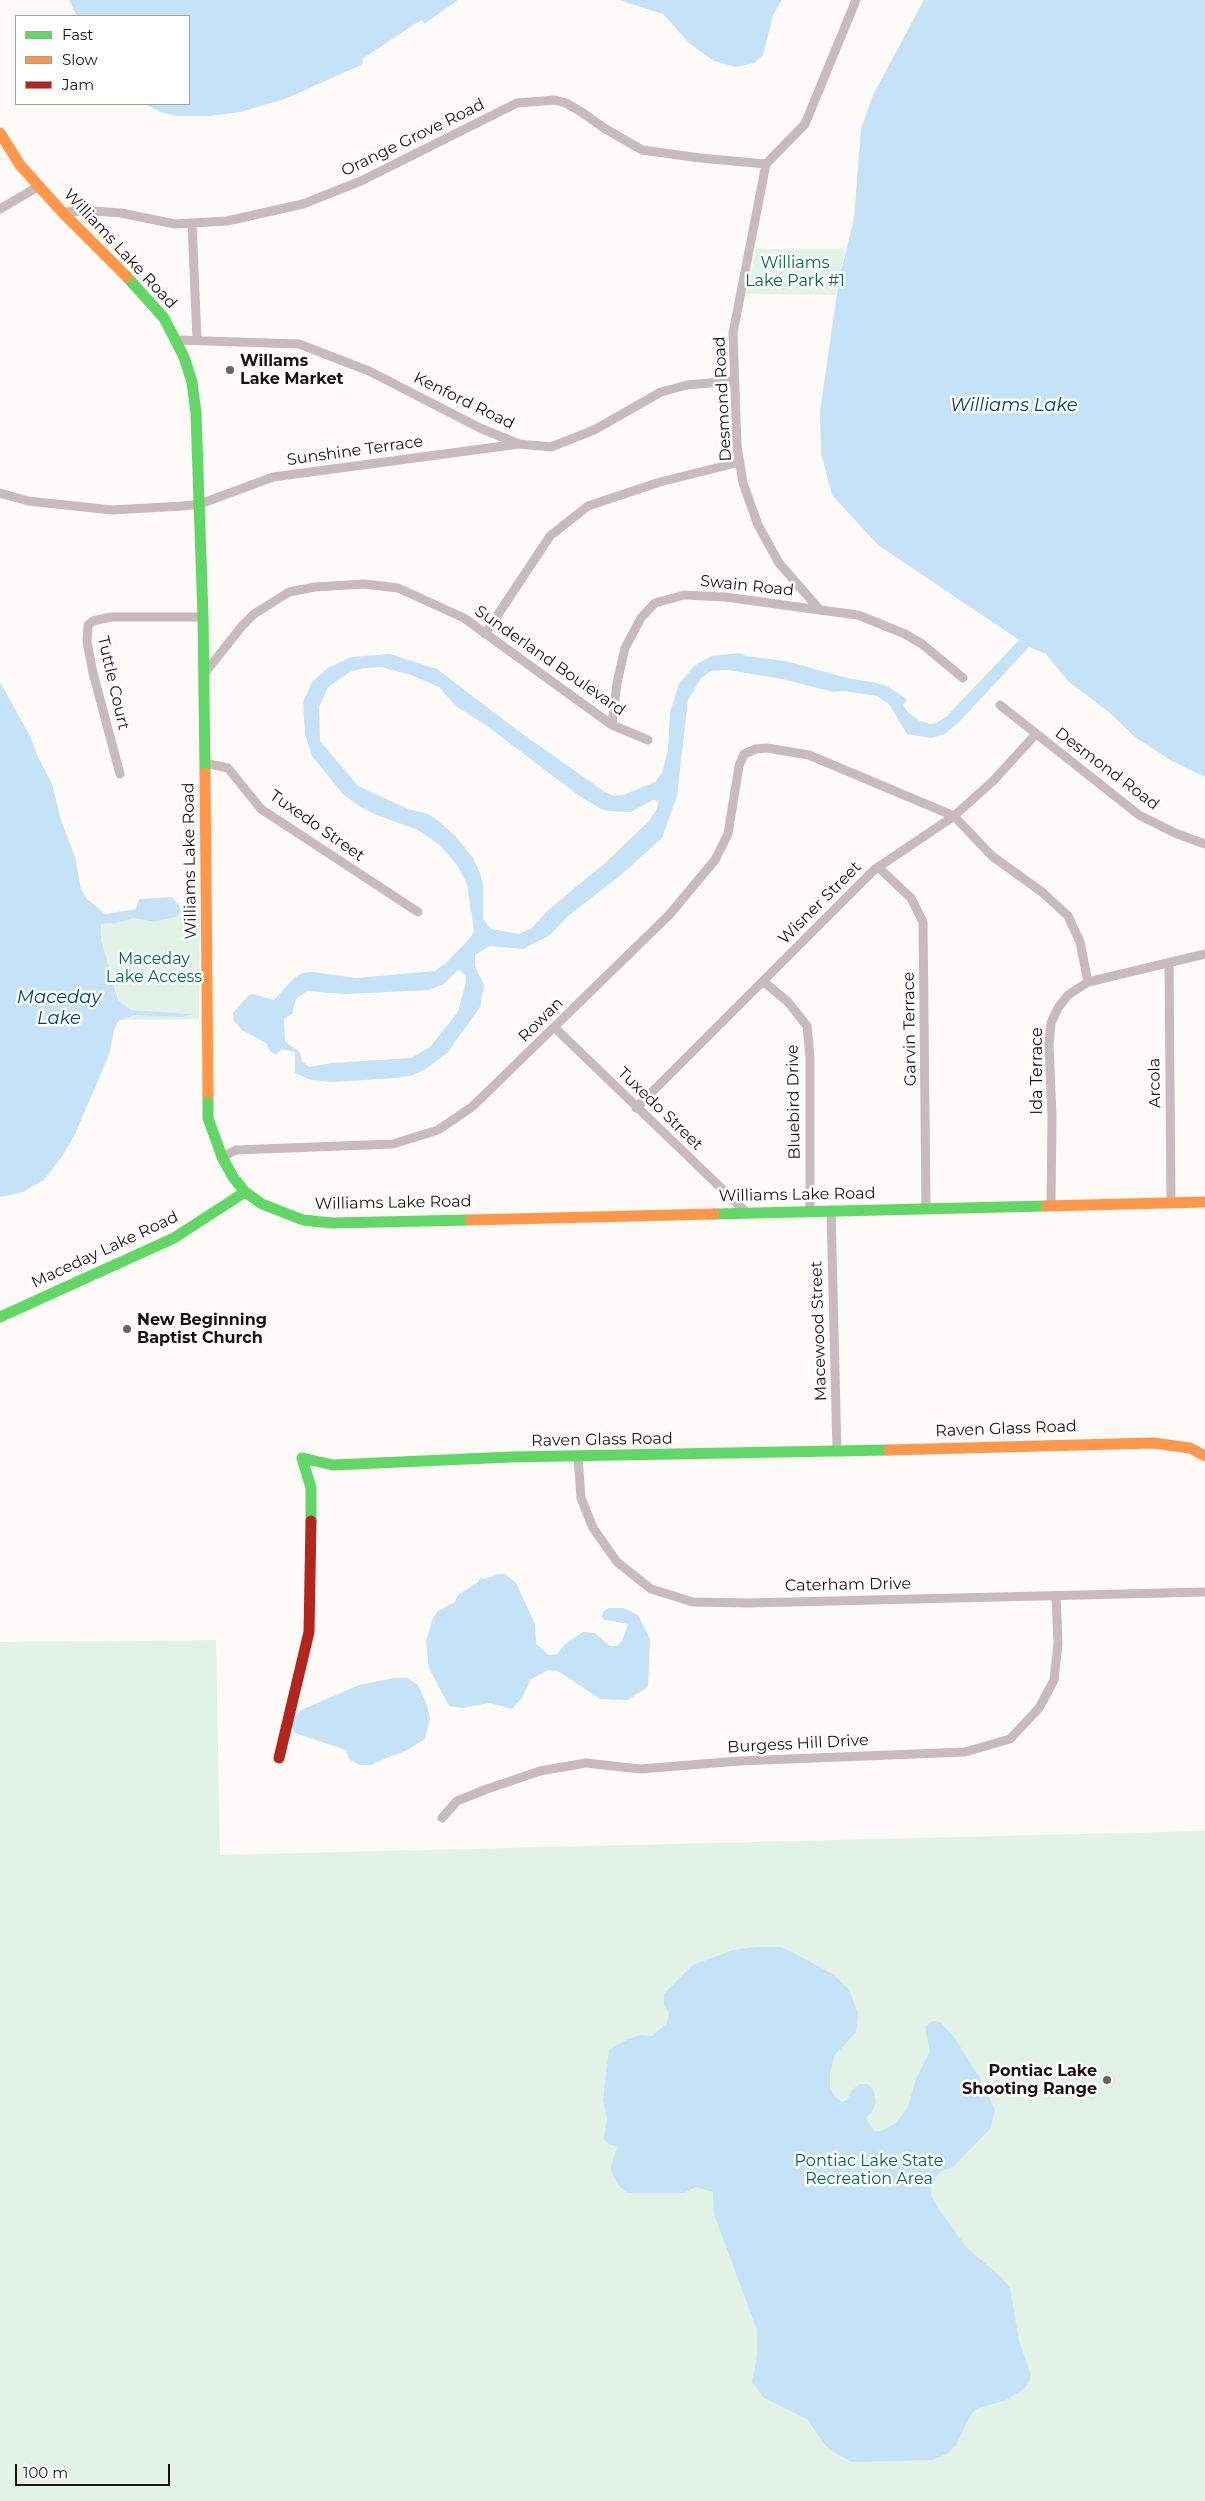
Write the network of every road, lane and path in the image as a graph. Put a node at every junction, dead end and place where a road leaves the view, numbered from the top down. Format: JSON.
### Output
{"nodes":[{"id":1,"x":856,"y":0,"type":"edge"},
{"id":2,"x":0,"y":133,"type":"edge"},
{"id":3,"x":766,"y":164,"type":"junction"},
{"id":4,"x":39,"y":186,"type":"junction"},
{"id":5,"x":0,"y":209,"type":"edge"},
{"id":6,"x":62,"y":212,"type":"junction"},
{"id":7,"x":192,"y":223,"type":"junction"},
{"id":8,"x":177,"y":340,"type":"junction"},
{"id":9,"x":197,"y":340,"type":"junction"},
{"id":10,"x":733,"y":381,"type":"junction"},
{"id":11,"x":519,"y":444,"type":"junction"},
{"id":12,"x":740,"y":462,"type":"junction"},
{"id":13,"x":0,"y":493,"type":"edge"},
{"id":14,"x":200,"y":504,"type":"junction"},
{"id":15,"x":820,"y":610,"type":"junction"},
{"id":16,"x":203,"y":617,"type":"junction"},
{"id":17,"x":485,"y":634,"type":"junction"},
{"id":18,"x":204,"y":674,"type":"junction"},
{"id":19,"x":963,"y":678,"type":"dead end"},
{"id":20,"x":1000,"y":705,"type":"dead end"},
{"id":21,"x":612,"y":725,"type":"junction"},
{"id":22,"x":1036,"y":734,"type":"junction"},
{"id":23,"x":648,"y":740,"type":"dead end"},
{"id":24,"x":205,"y":763,"type":"junction"},
{"id":25,"x":120,"y":774,"type":"dead end"},
{"id":26,"x":954,"y":816,"type":"junction"},
{"id":27,"x":1205,"y":844,"type":"edge"},
{"id":28,"x":878,"y":867,"type":"junction"},
{"id":29,"x":418,"y":912,"type":"dead end"},
{"id":30,"x":1205,"y":954,"type":"edge"},
{"id":31,"x":1169,"y":963,"type":"junction"},
{"id":32,"x":763,"y":981,"type":"junction"},
{"id":33,"x":1088,"y":982,"type":"junction"},
{"id":34,"x":554,"y":1027,"type":"junction"},
{"id":35,"x":636,"y":1108,"type":"junction"},
{"id":36,"x":222,"y":1158,"type":"junction"},
{"id":37,"x":245,"y":1192,"type":"junction"},
{"id":38,"x":1171,"y":1202,"type":"junction"},
{"id":39,"x":1205,"y":1202,"type":"edge"},
{"id":40,"x":1051,"y":1205,"type":"junction"},
{"id":41,"x":926,"y":1208,"type":"junction"},
{"id":42,"x":831,"y":1210,"type":"junction"},
{"id":43,"x":810,"y":1211,"type":"junction"},
{"id":44,"x":746,"y":1212,"type":"junction"},
{"id":45,"x":0,"y":1317,"type":"edge"},
{"id":46,"x":837,"y":1452,"type":"junction"},
{"id":47,"x":1205,"y":1456,"type":"edge"},
{"id":48,"x":578,"y":1457,"type":"junction"},
{"id":49,"x":1205,"y":1592,"type":"edge"},
{"id":50,"x":1056,"y":1596,"type":"junction"},
{"id":51,"x":280,"y":1758,"type":"dead end"},
{"id":52,"x":442,"y":1818,"type":"dead end"}],
"edges":[{"from":1,"to":3,"type":"street"},
{"from":2,"to":4,"type":"main road","name":"Williams Lake Road"},
{"from":3,"to":7,"type":"street","name":"Orange Grove Road"},
{"from":3,"to":10,"type":"street","name":"Desmond Road"},
{"from":4,"to":5,"type":"street"},
{"from":4,"to":6,"type":"main road","name":"Williams Lake Road"},
{"from":6,"to":7,"type":"street","name":"Orange Grove Road"},
{"from":6,"to":8,"type":"main road","name":"Williams Lake Road"},
{"from":7,"to":9,"type":"street","name":"Williams Lake Road"},
{"from":8,"to":9,"type":"street","name":"Kenford Road"},
{"from":8,"to":14,"type":"main road","name":"Williams Lake Road"},
{"from":9,"to":11,"type":"street","name":"Kenford Road"},
{"from":10,"to":11,"type":"street","name":"Kenford Road"},
{"from":10,"to":12,"type":"street","name":"Desmond Road"},
{"from":11,"to":14,"type":"street","name":"Sunshine Terrace"},
{"from":12,"to":15,"type":"street","name":"Desmond Road"},
{"from":12,"to":17,"type":"street"},
{"from":13,"to":14,"type":"street","name":"Sunshine Terrace"},
{"from":14,"to":16,"type":"main road","name":"Williams Lake Road"},
{"from":15,"to":19,"type":"street"},
{"from":15,"to":21,"type":"street","name":"Swain Road"},
{"from":16,"to":18,"type":"main road","name":"Williams Lake Road"},
{"from":16,"to":25,"type":"street","name":"Tuttle Court"},
{"from":17,"to":18,"type":"street","name":"Sunderland Boulevard"},
{"from":17,"to":21,"type":"street","name":"Sunderland Boulevard"},
{"from":18,"to":24,"type":"main road","name":"Williams Lake Road"},
{"from":20,"to":22,"type":"street","name":"Desmond Road"},
{"from":21,"to":23,"type":"street","name":"Sunderland Boulevard"},
{"from":22,"to":26,"type":"street","name":"Wisner Street"},
{"from":22,"to":27,"type":"street","name":"Desmond Road"},
{"from":24,"to":29,"type":"street","name":"Tuxedo Street"},
{"from":24,"to":36,"type":"main road","name":"Williams Lake Road"},
{"from":26,"to":28,"type":"street","name":"Wisner Street"},
{"from":26,"to":33,"type":"street"},
{"from":26,"to":34,"type":"street","name":"Rowan"},
{"from":28,"to":32,"type":"street","name":"Wisner Street"},
{"from":28,"to":41,"type":"street","name":"Garvin Terrace"},
{"from":30,"to":31,"type":"street","name":"Ida Terrace"},
{"from":31,"to":33,"type":"street","name":"Ida Terrace"},
{"from":31,"to":38,"type":"street","name":"Arcola"},
{"from":32,"to":35,"type":"street","name":"Wisner Street"},
{"from":32,"to":43,"type":"street","name":"Bluebird Drive"},
{"from":33,"to":40,"type":"street","name":"Ida Terrace"},
{"from":34,"to":35,"type":"street","name":"Tuxedo Street"},
{"from":34,"to":36,"type":"street","name":"Rowan"},
{"from":35,"to":44,"type":"street","name":"Tuxedo Street"},
{"from":36,"to":37,"type":"main road","name":"Williams Lake Road"},
{"from":37,"to":44,"type":"main road","name":"Williams Lake Road"},
{"from":37,"to":45,"type":"main road","name":"Maceday Lake Road"},
{"from":38,"to":39,"type":"main road","name":"Williams Lake Road"},
{"from":38,"to":40,"type":"main road","name":"Williams Lake Road"},
{"from":40,"to":41,"type":"main road","name":"Williams Lake Road"},
{"from":41,"to":42,"type":"main road","name":"Williams Lake Road"},
{"from":42,"to":43,"type":"main road","name":"Williams Lake Road"},
{"from":42,"to":46,"type":"street","name":"Macewood Street"},
{"from":43,"to":44,"type":"main road","name":"Williams Lake Road"},
{"from":46,"to":47,"type":"main road","name":"Raven Glass Road"},
{"from":46,"to":48,"type":"main road","name":"Raven Glass Road"},
{"from":48,"to":50,"type":"street","name":"Caterham Drive"},
{"from":48,"to":51,"type":"main road","name":"Raven Glass Road"},
{"from":49,"to":50,"type":"street","name":"Caterham Drive"},
{"from":50,"to":52,"type":"street","name":"Burgess Hill Drive"}]}
